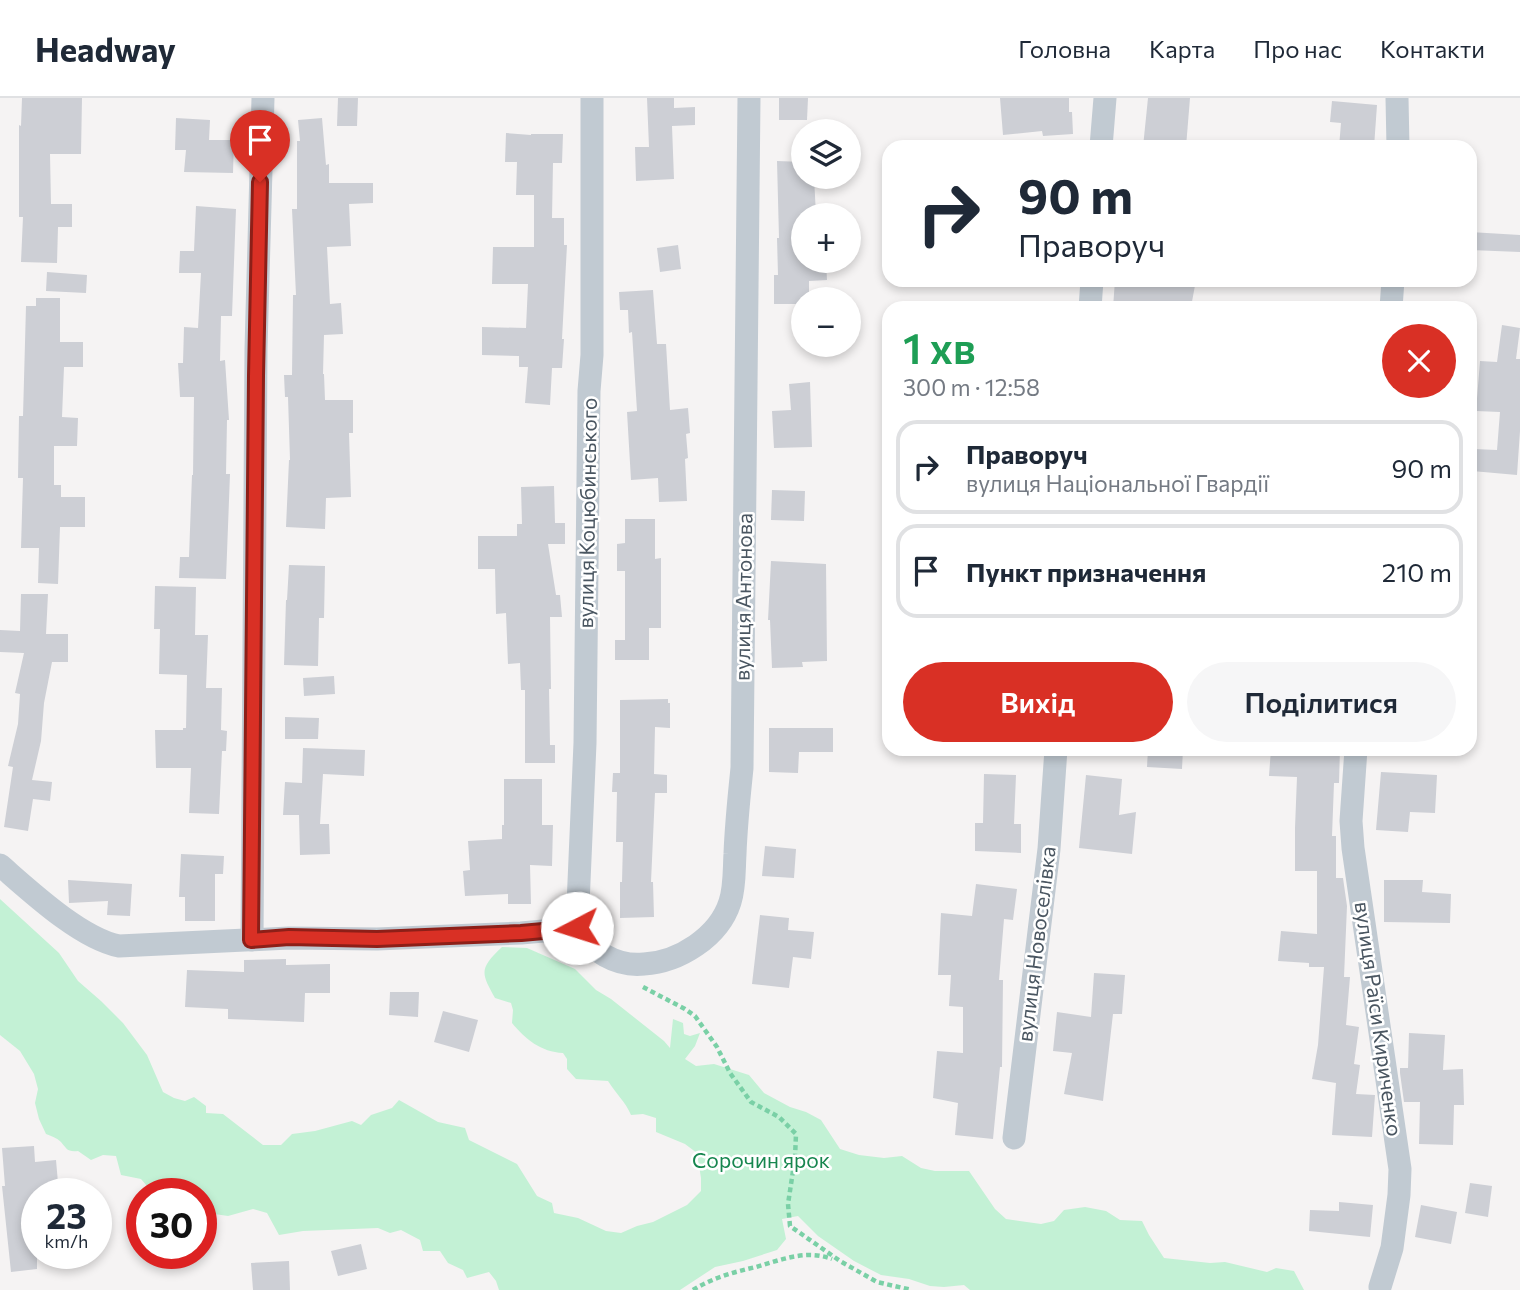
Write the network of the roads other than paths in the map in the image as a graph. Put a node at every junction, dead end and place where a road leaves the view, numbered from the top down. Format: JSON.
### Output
{"nodes":[{"id":1,"x":262,"y":98,"type":"edge"},
{"id":2,"x":592,"y":98,"type":"edge"},
{"id":3,"x":748,"y":98,"type":"edge"},
{"id":4,"x":1105,"y":98,"type":"edge"},
{"id":5,"x":1397,"y":98,"type":"edge"},
{"id":6,"x":1102,"y":140,"type":"edge"},
{"id":7,"x":1398,"y":140,"type":"edge"},
{"id":8,"x":1056,"y":756,"type":"edge"},
{"id":9,"x":1356,"y":756,"type":"edge"},
{"id":10,"x":0,"y":864,"type":"edge"},
{"id":11,"x":577,"y":928,"type":"junction"},
{"id":12,"x":251,"y":940,"type":"junction"},
{"id":13,"x":1014,"y":1138,"type":"dead end"},
{"id":14,"x":1380,"y":1287,"type":"dead end"}],
"edges":[{"from":1,"to":12,"type":"street"},
{"from":2,"to":11,"type":"street","name":"вулиця Коцюбинського"},
{"from":3,"to":11,"type":"street","name":"вулиця Антонова"},
{"from":4,"to":6,"type":"street"},
{"from":5,"to":7,"type":"street"},
{"from":8,"to":13,"type":"street","name":"вулиця Новоселівка"},
{"from":9,"to":14,"type":"street","name":"вулиця Раїси Кириченко"},
{"from":10,"to":12,"type":"street"},
{"from":11,"to":12,"type":"street"}]}
